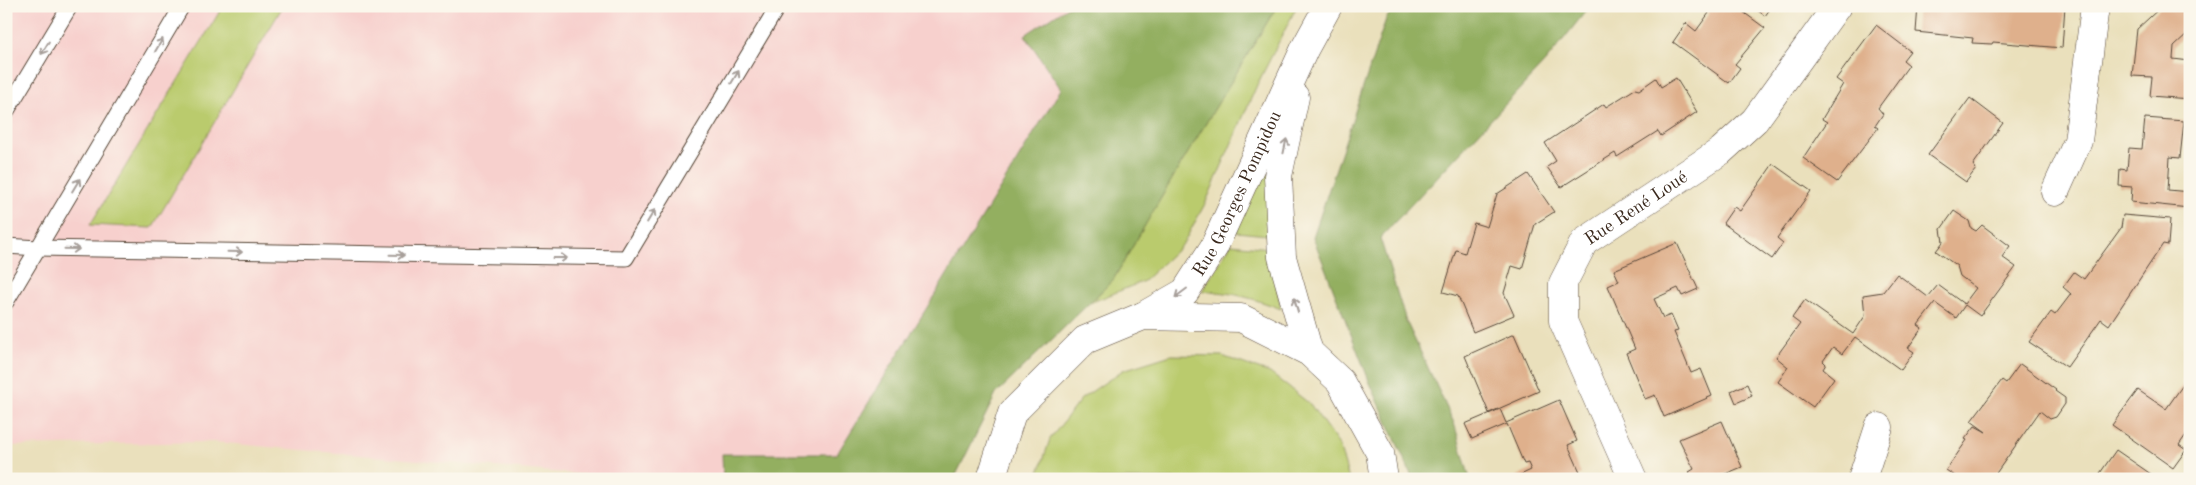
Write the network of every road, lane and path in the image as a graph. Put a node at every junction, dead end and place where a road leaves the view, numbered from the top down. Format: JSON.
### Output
{"nodes":[{"id":1,"x":70,"y":6,"type":"edge"},
{"id":2,"x":182,"y":6,"type":"edge"},
{"id":3,"x":778,"y":6,"type":"edge"},
{"id":4,"x":1328,"y":6,"type":"edge"},
{"id":5,"x":1838,"y":6,"type":"edge"},
{"id":6,"x":2095,"y":6,"type":"edge"},
{"id":7,"x":1305,"y":48,"type":"junction"},
{"id":8,"x":6,"y":112,"type":"edge"},
{"id":9,"x":2055,"y":192,"type":"dead end"},
{"id":10,"x":6,"y":246,"type":"edge"},
{"id":11,"x":38,"y":248,"type":"junction"},
{"id":12,"x":6,"y":302,"type":"edge"},
{"id":13,"x":1143,"y":316,"type":"junction"},
{"id":14,"x":1309,"y":352,"type":"junction"},
{"id":15,"x":1879,"y":427,"type":"dead end"},
{"id":16,"x":990,"y":479,"type":"edge"},
{"id":17,"x":1384,"y":479,"type":"edge"},
{"id":18,"x":1633,"y":479,"type":"edge"},
{"id":19,"x":1862,"y":479,"type":"edge"}],
"edges":[{"from":1,"to":8,"type":"lane","one_way":true},
{"from":11,"to":2,"type":"lane","one_way":true},
{"from":11,"to":3,"type":"lane","one_way":true},
{"from":4,"to":7,"type":"main road","name":"Rue Georges Pompidou"},
{"from":5,"to":18,"type":"main road","name":"Rue René Loué"},
{"from":6,"to":9,"type":"main road"},
{"from":7,"to":13,"type":"main road","name":"Rue Georges Pompidou","one_way":true},
{"from":14,"to":7,"type":"main road","name":"Rue Georges Pompidou","one_way":true},
{"from":10,"to":11,"type":"lane"},
{"from":11,"to":12,"type":"lane"},
{"from":13,"to":14,"type":"main road"},
{"from":13,"to":16,"type":"main road","name":"Rue Georges Pompidou"},
{"from":14,"to":17,"type":"main road"},
{"from":15,"to":19,"type":"main road"}]}
